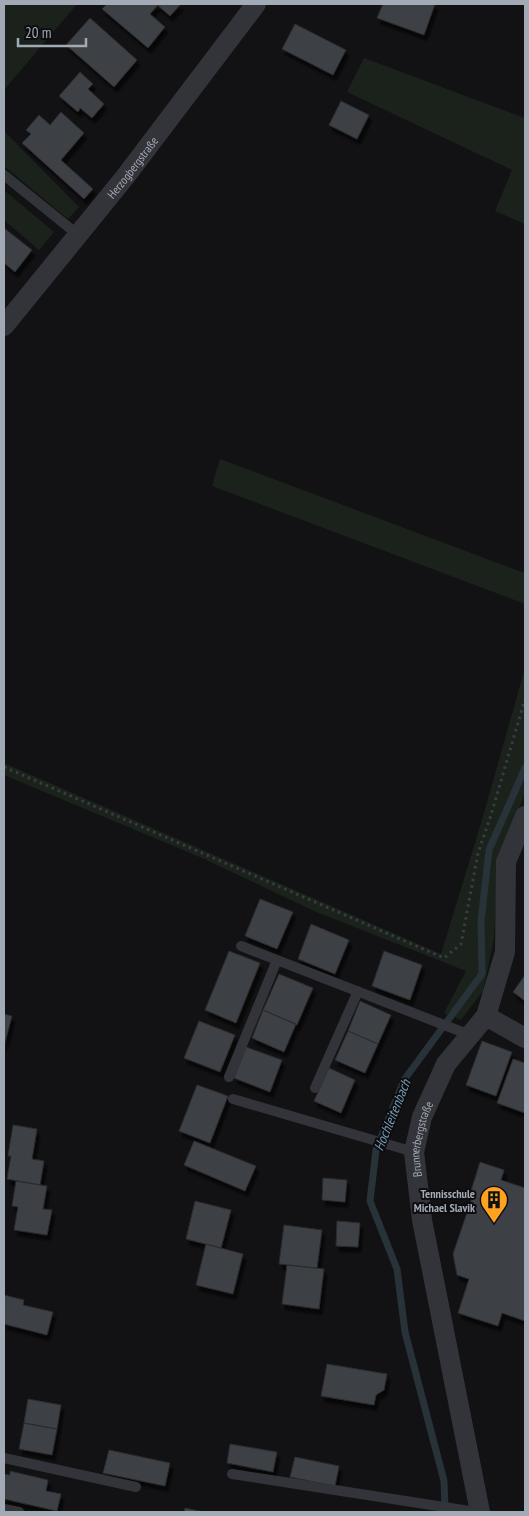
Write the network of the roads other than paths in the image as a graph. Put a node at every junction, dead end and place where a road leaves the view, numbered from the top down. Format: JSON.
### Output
{"nodes":[{"id":1,"x":256,"y":4,"type":"edge"},
{"id":2,"x":4,"y":175,"type":"edge"},
{"id":3,"x":77,"y":234,"type":"junction"},
{"id":4,"x":4,"y":326,"type":"edge"},
{"id":5,"x":525,"y":816,"type":"edge"},
{"id":6,"x":241,"y":946,"type":"dead end"},
{"id":7,"x":277,"y":960,"type":"junction"},
{"id":8,"x":358,"y":991,"type":"junction"},
{"id":9,"x":486,"y":1016,"type":"junction"},
{"id":10,"x":461,"y":1031,"type":"junction"},
{"id":11,"x":525,"y":1038,"type":"edge"},
{"id":12,"x":229,"y":1077,"type":"dead end"},
{"id":13,"x":315,"y":1088,"type":"dead end"},
{"id":14,"x":233,"y":1099,"type":"dead end"},
{"id":15,"x":414,"y":1152,"type":"junction"},
{"id":16,"x":4,"y":1458,"type":"edge"},
{"id":17,"x":232,"y":1474,"type":"dead end"},
{"id":18,"x":136,"y":1487,"type":"dead end"},
{"id":19,"x":4,"y":1509,"type":"edge"},
{"id":20,"x":19,"y":1512,"type":"edge"},
{"id":21,"x":476,"y":1512,"type":"edge"},
{"id":22,"x":480,"y":1512,"type":"edge"}],
"edges":[{"from":1,"to":3,"type":"street","name":"Herzogbergstraße"},
{"from":2,"to":3,"type":"lane"},
{"from":3,"to":4,"type":"street","name":"Herzogbergstraße"},
{"from":5,"to":9,"type":"street","name":"Brunnerbergstraße"},
{"from":6,"to":7,"type":"lane"},
{"from":7,"to":8,"type":"lane"},
{"from":7,"to":12,"type":"lane"},
{"from":8,"to":10,"type":"lane"},
{"from":8,"to":13,"type":"lane"},
{"from":9,"to":10,"type":"street","name":"Brunnerbergstraße"},
{"from":9,"to":11,"type":"street"},
{"from":10,"to":15,"type":"street","name":"Brunnerbergstraße"},
{"from":14,"to":15,"type":"lane"},
{"from":15,"to":22,"type":"street","name":"Brunnerbergstraße"},
{"from":16,"to":18,"type":"lane"},
{"from":17,"to":21,"type":"lane"},
{"from":19,"to":20,"type":"lane"}]}
